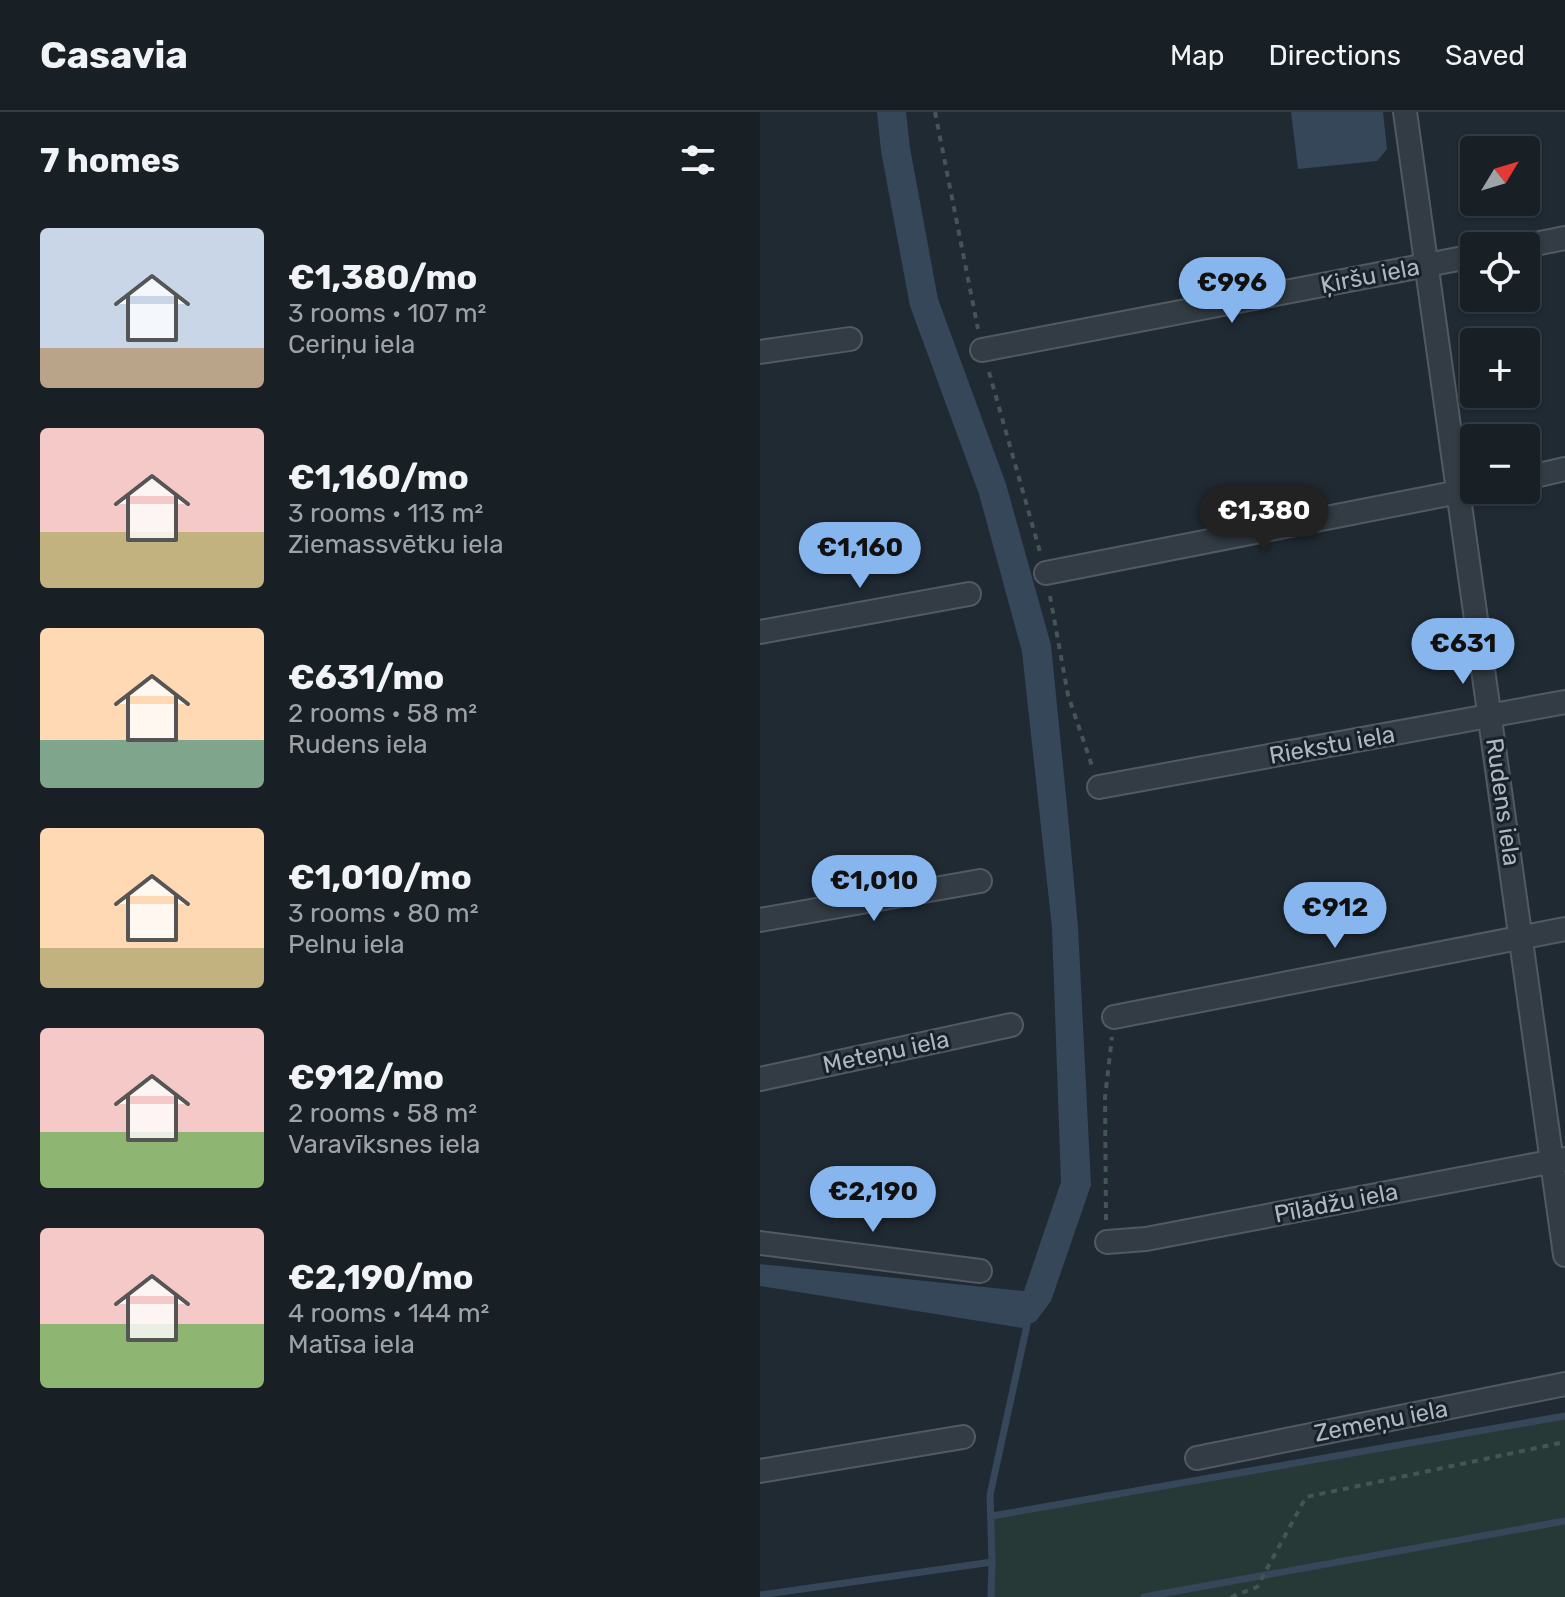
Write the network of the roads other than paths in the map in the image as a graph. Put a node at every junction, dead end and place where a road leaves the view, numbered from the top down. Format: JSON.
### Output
{"nodes":[{"id":1,"x":1405,"y":112,"type":"edge"},
{"id":2,"x":1565,"y":238,"type":"edge"},
{"id":3,"x":1540,"y":243,"type":"edge"},
{"id":4,"x":1460,"y":259,"type":"edge"},
{"id":5,"x":1426,"y":265,"type":"junction"},
{"id":6,"x":850,"y":339,"type":"dead end"},
{"id":7,"x":982,"y":350,"type":"road end"},
{"id":8,"x":760,"y":352,"type":"edge"},
{"id":9,"x":1460,"y":456,"type":"edge"},
{"id":10,"x":1565,"y":469,"type":"edge"},
{"id":11,"x":1540,"y":475,"type":"edge"},
{"id":12,"x":1460,"y":491,"type":"edge"},
{"id":13,"x":1467,"y":504,"type":"edge"},
{"id":14,"x":1046,"y":573,"type":"road end"},
{"id":15,"x":969,"y":594,"type":"dead end"},
{"id":16,"x":760,"y":632,"type":"edge"},
{"id":17,"x":1565,"y":702,"type":"edge"},
{"id":18,"x":1490,"y":717,"type":"junction"},
{"id":19,"x":1099,"y":787,"type":"road end"},
{"id":20,"x":980,"y":881,"type":"dead end"},
{"id":21,"x":760,"y":920,"type":"edge"},
{"id":22,"x":1565,"y":929,"type":"edge"},
{"id":23,"x":1522,"y":937,"type":"junction"},
{"id":24,"x":1114,"y":1017,"type":"road end"},
{"id":25,"x":1011,"y":1025,"type":"dead end"},
{"id":26,"x":760,"y":1079,"type":"edge"},
{"id":27,"x":1558,"y":1160,"type":"edge"},
{"id":28,"x":1107,"y":1242,"type":"road end"},
{"id":29,"x":760,"y":1243,"type":"edge"},
{"id":30,"x":1565,"y":1255,"type":"edge"},
{"id":31,"x":980,"y":1271,"type":"dead end"},
{"id":32,"x":1565,"y":1384,"type":"edge"},
{"id":33,"x":963,"y":1437,"type":"dead end"},
{"id":34,"x":1197,"y":1458,"type":"dead end"},
{"id":35,"x":760,"y":1471,"type":"edge"}],
"edges":[{"from":1,"to":5,"type":"street","name":"Rudens iela"},
{"from":2,"to":3,"type":"street"},
{"from":4,"to":5,"type":"street","name":"Ķiršu iela"},
{"from":5,"to":7,"type":"street","name":"Ķiršu iela"},
{"from":5,"to":9,"type":"street","name":"Rudens iela"},
{"from":6,"to":8,"type":"street"},
{"from":10,"to":11,"type":"street"},
{"from":12,"to":14,"type":"street"},
{"from":13,"to":18,"type":"street","name":"Rudens iela"},
{"from":15,"to":16,"type":"street"},
{"from":17,"to":18,"type":"street","name":"Riekstu iela"},
{"from":18,"to":19,"type":"street","name":"Riekstu iela"},
{"from":18,"to":23,"type":"street","name":"Rudens iela"},
{"from":20,"to":21,"type":"street"},
{"from":22,"to":23,"type":"street"},
{"from":23,"to":24,"type":"street"},
{"from":23,"to":27,"type":"street","name":"Rudens iela"},
{"from":25,"to":26,"type":"street","name":"Meteņu iela"},
{"from":27,"to":28,"type":"street","name":"Pīlādžu iela"},
{"from":27,"to":30,"type":"street","name":"Rudens iela"},
{"from":29,"to":31,"type":"street"},
{"from":32,"to":34,"type":"street","name":"Zemeņu iela"},
{"from":33,"to":35,"type":"street"}]}
